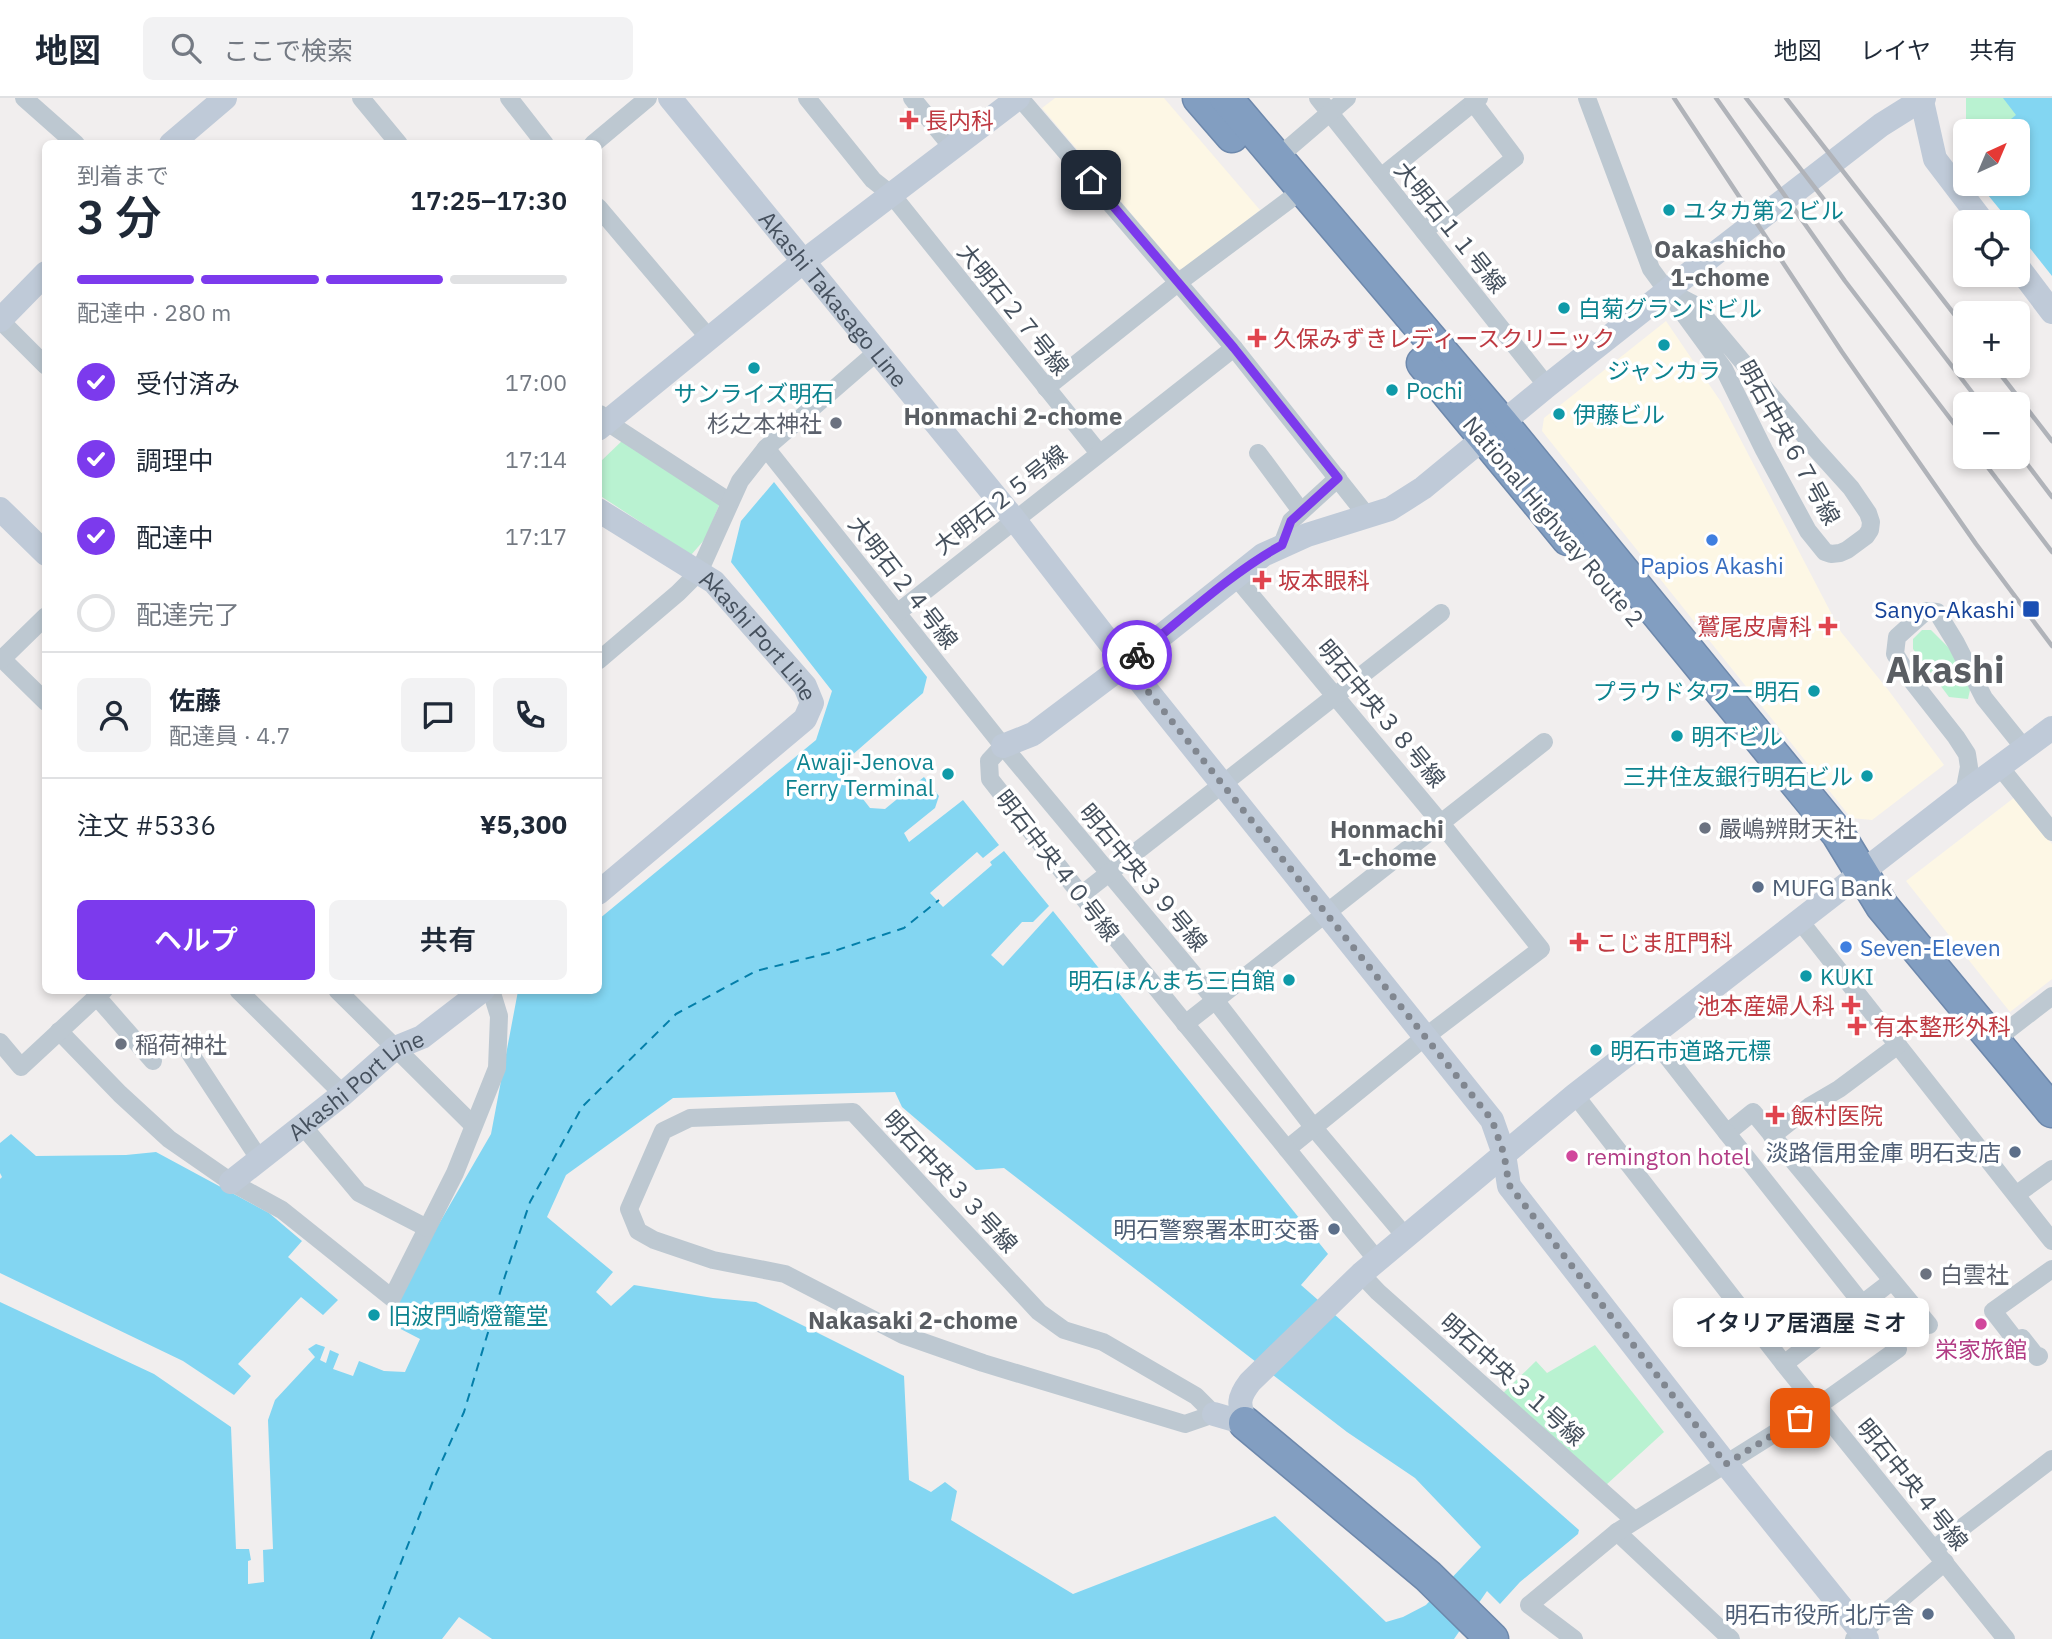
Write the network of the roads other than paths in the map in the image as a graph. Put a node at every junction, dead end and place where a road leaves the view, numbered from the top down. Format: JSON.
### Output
{"nodes":[{"id":1,"x":24,"y":98,"type":"edge"},
{"id":2,"x":225,"y":98,"type":"edge"},
{"id":3,"x":361,"y":98,"type":"edge"},
{"id":4,"x":509,"y":98,"type":"edge"},
{"id":5,"x":648,"y":98,"type":"edge"},
{"id":6,"x":670,"y":98,"type":"edge"},
{"id":7,"x":807,"y":98,"type":"edge"},
{"id":8,"x":912,"y":98,"type":"edge"},
{"id":9,"x":1019,"y":98,"type":"edge"},
{"id":10,"x":1199,"y":98,"type":"edge"},
{"id":11,"x":1226,"y":98,"type":"edge"},
{"id":12,"x":1347,"y":98,"type":"edge"},
{"id":13,"x":1587,"y":98,"type":"edge"},
{"id":14,"x":1476,"y":100,"type":"edge"},
{"id":15,"x":1923,"y":100,"type":"edge"},
{"id":16,"x":1324,"y":105,"type":"edge"},
{"id":17,"x":71,"y":140,"type":"edge"},
{"id":18,"x":176,"y":140,"type":"edge"},
{"id":19,"x":396,"y":140,"type":"edge"},
{"id":20,"x":542,"y":140,"type":"edge"},
{"id":21,"x":598,"y":140,"type":"edge"},
{"id":22,"x":952,"y":147,"type":"junction"},
{"id":23,"x":1277,"y":158,"type":"junction"},
{"id":24,"x":1381,"y":177,"type":"junction"},
{"id":25,"x":892,"y":195,"type":"junction"},
{"id":26,"x":1289,"y":200,"type":"junction"},
{"id":27,"x":1974,"y":210,"type":"edge"},
{"id":28,"x":602,"y":212,"type":"edge"},
{"id":29,"x":1424,"y":231,"type":"junction"},
{"id":30,"x":804,"y":261,"type":"junction"},
{"id":31,"x":42,"y":277,"type":"edge"},
{"id":32,"x":1179,"y":282,"type":"junction"},
{"id":33,"x":2030,"y":283,"type":"edge"},
{"id":34,"x":1668,"y":291,"type":"junction"},
{"id":35,"x":2052,"y":312,"type":"edge"},
{"id":36,"x":0,"y":320,"type":"edge"},
{"id":37,"x":709,"y":338,"type":"junction"},
{"id":38,"x":1234,"y":348,"type":"junction"},
{"id":39,"x":878,"y":351,"type":"junction"},
{"id":40,"x":42,"y":362,"type":"edge"},
{"id":41,"x":1546,"y":386,"type":"junction"},
{"id":42,"x":1046,"y":388,"type":"junction"},
{"id":43,"x":1769,"y":392,"type":"junction"},
{"id":44,"x":1741,"y":404,"type":"junction"},
{"id":45,"x":602,"y":420,"type":"edge"},
{"id":46,"x":602,"y":422,"type":"edge"},
{"id":47,"x":1493,"y":429,"type":"junction"},
{"id":48,"x":766,"y":449,"type":"junction"},
{"id":49,"x":1099,"y":453,"type":"junction"},
{"id":50,"x":1258,"y":453,"type":"dead end"},
{"id":51,"x":1338,"y":478,"type":"junction"},
{"id":52,"x":730,"y":502,"type":"junction"},
{"id":53,"x":0,"y":509,"type":"edge"},
{"id":54,"x":1301,"y":511,"type":"junction"},
{"id":55,"x":602,"y":512,"type":"edge"},
{"id":56,"x":1368,"y":517,"type":"junction"},
{"id":57,"x":1014,"y":519,"type":"junction"},
{"id":58,"x":1282,"y":545,"type":"junction"},
{"id":59,"x":42,"y":550,"type":"edge"},
{"id":60,"x":699,"y":572,"type":"junction"},
{"id":61,"x":1235,"y":576,"type":"junction"},
{"id":62,"x":897,"y":613,"type":"junction"},
{"id":63,"x":1441,"y":613,"type":"dead end"},
{"id":64,"x":42,"y":620,"type":"edge"},
{"id":65,"x":1,"y":658,"type":"edge"},
{"id":66,"x":602,"y":658,"type":"edge"},
{"id":67,"x":1126,"y":664,"type":"junction"},
{"id":68,"x":1336,"y":696,"type":"junction"},
{"id":69,"x":42,"y":698,"type":"edge"},
{"id":70,"x":2052,"y":728,"type":"edge"},
{"id":71,"x":1544,"y":742,"type":"dead end"},
{"id":72,"x":1003,"y":746,"type":"junction"},
{"id":73,"x":2025,"y":748,"type":"junction"},
{"id":74,"x":2000,"y":767,"type":"junction"},
{"id":75,"x":1223,"y":784,"type":"junction"},
{"id":76,"x":1964,"y":793,"type":"junction"},
{"id":77,"x":1440,"y":822,"type":"junction"},
{"id":78,"x":2052,"y":832,"type":"edge"},
{"id":79,"x":1861,"y":872,"type":"junction"},
{"id":80,"x":1110,"y":873,"type":"junction"},
{"id":81,"x":602,"y":890,"type":"edge"},
{"id":82,"x":1081,"y":895,"type":"junction"},
{"id":83,"x":1327,"y":912,"type":"junction"},
{"id":84,"x":1800,"y":921,"type":"junction"},
{"id":85,"x":101,"y":994,"type":"edge"},
{"id":86,"x":242,"y":994,"type":"edge"},
{"id":87,"x":341,"y":994,"type":"edge"},
{"id":88,"x":478,"y":994,"type":"edge"},
{"id":89,"x":492,"y":994,"type":"edge"},
{"id":90,"x":2052,"y":996,"type":"edge"},
{"id":91,"x":1215,"y":1000,"type":"junction"},
{"id":92,"x":1185,"y":1024,"type":"junction"},
{"id":93,"x":59,"y":1031,"type":"junction"},
{"id":94,"x":1651,"y":1036,"type":"junction"},
{"id":95,"x":1425,"y":1037,"type":"junction"},
{"id":96,"x":182,"y":1041,"type":"dead end"},
{"id":97,"x":1994,"y":1041,"type":"junction"},
{"id":98,"x":0,"y":1042,"type":"edge"},
{"id":99,"x":1898,"y":1045,"type":"junction"},
{"id":100,"x":395,"y":1048,"type":"junction"},
{"id":101,"x":153,"y":1062,"type":"dead end"},
{"id":102,"x":343,"y":1094,"type":"junction"},
{"id":103,"x":1575,"y":1095,"type":"junction"},
{"id":104,"x":2052,"y":1111,"type":"edge"},
{"id":105,"x":473,"y":1125,"type":"junction"},
{"id":106,"x":303,"y":1126,"type":"junction"},
{"id":107,"x":1314,"y":1128,"type":"junction"},
{"id":108,"x":1727,"y":1132,"type":"junction"},
{"id":109,"x":1772,"y":1136,"type":"junction"},
{"id":110,"x":1287,"y":1149,"type":"junction"},
{"id":111,"x":1504,"y":1154,"type":"junction"},
{"id":112,"x":260,"y":1160,"type":"junction"},
{"id":113,"x":2052,"y":1169,"type":"edge"},
{"id":114,"x":231,"y":1181,"type":"junction"},
{"id":115,"x":2017,"y":1194,"type":"junction"},
{"id":116,"x":428,"y":1228,"type":"junction"},
{"id":117,"x":1405,"y":1236,"type":"junction"},
{"id":118,"x":2052,"y":1241,"type":"edge"},
{"id":119,"x":1369,"y":1267,"type":"junction"},
{"id":120,"x":2052,"y":1269,"type":"edge"},
{"id":121,"x":1892,"y":1282,"type":"junction"},
{"id":122,"x":1863,"y":1304,"type":"junction"},
{"id":123,"x":1929,"y":1325,"type":"dead end"},
{"id":124,"x":2039,"y":1356,"type":"dead end"},
{"id":125,"x":1784,"y":1364,"type":"junction"},
{"id":126,"x":1818,"y":1406,"type":"junction"},
{"id":127,"x":1214,"y":1414,"type":"junction"},
{"id":128,"x":1245,"y":1423,"type":"junction"},
{"id":129,"x":1726,"y":1464,"type":"junction"},
{"id":130,"x":2049,"y":1466,"type":"edge"},
{"id":131,"x":1634,"y":1520,"type":"junction"},
{"id":132,"x":1617,"y":1531,"type":"junction"},
{"id":133,"x":1940,"y":1556,"type":"junction"},
{"id":134,"x":1488,"y":1635,"type":"edge"},
{"id":135,"x":1861,"y":1637,"type":"edge"},
{"id":136,"x":1574,"y":1639,"type":"edge"},
{"id":137,"x":1731,"y":1639,"type":"edge"},
{"id":138,"x":2006,"y":1639,"type":"edge"}],
"edges":[{"from":1,"to":17,"type":"street"},
{"from":2,"to":18,"type":"street"},
{"from":3,"to":19,"type":"street"},
{"from":4,"to":20,"type":"street"},
{"from":5,"to":21,"type":"street"},
{"from":6,"to":30,"type":"street","name":"Akashi Takasago Line"},
{"from":7,"to":25,"type":"street","name":"大明石２７号線"},
{"from":8,"to":22,"type":"street"},
{"from":9,"to":22,"type":"street"},
{"from":9,"to":32,"type":"street"},
{"from":10,"to":26,"type":"highway","name":"National Highway Route 2"},
{"from":11,"to":23,"type":"highway","name":"National Highway Route 2"},
{"from":12,"to":16,"type":"street"},
{"from":13,"to":34,"type":"street"},
{"from":14,"to":24,"type":"street"},
{"from":14,"to":29,"type":"street"},
{"from":15,"to":27,"type":"street"},
{"from":15,"to":34,"type":"street"},
{"from":16,"to":23,"type":"street"},
{"from":16,"to":24,"type":"street","name":"大明石１１号線"},
{"from":22,"to":25,"type":"street"},
{"from":23,"to":47,"type":"highway","name":"National Highway Route 2"},
{"from":24,"to":29,"type":"street","name":"大明石１１号線"},
{"from":25,"to":30,"type":"street"},
{"from":25,"to":42,"type":"street","name":"大明石２７号線"},
{"from":26,"to":32,"type":"street"},
{"from":26,"to":47,"type":"highway","name":"National Highway Route 2"},
{"from":28,"to":37,"type":"street"},
{"from":29,"to":41,"type":"street","name":"大明石１１号線"},
{"from":30,"to":37,"type":"street"},
{"from":30,"to":39,"type":"street","name":"Akashi Takasago Line"},
{"from":31,"to":36,"type":"street"},
{"from":32,"to":38,"type":"street"},
{"from":32,"to":42,"type":"street"},
{"from":33,"to":35,"type":"street"},
{"from":34,"to":41,"type":"street"},
{"from":34,"to":43,"type":"street","name":"明石中央６７号線"},
{"from":34,"to":44,"type":"street","name":"明石中央６７号線"},
{"from":36,"to":40,"type":"street"},
{"from":37,"to":45,"type":"street"},
{"from":38,"to":49,"type":"street","name":"大明石２５号線"},
{"from":38,"to":51,"type":"street"},
{"from":39,"to":48,"type":"street"},
{"from":39,"to":57,"type":"street","name":"Akashi Takasago Line"},
{"from":41,"to":47,"type":"street"},
{"from":42,"to":49,"type":"street","name":"大明石２７号線"},
{"from":43,"to":44,"type":"street"},
{"from":43,"to":44,"type":"street","name":"明石中央６７号線"},
{"from":46,"to":52,"type":"street"},
{"from":47,"to":56,"type":"street"},
{"from":47,"to":79,"type":"highway","name":"National Highway Route 2"},
{"from":48,"to":52,"type":"street"},
{"from":48,"to":62,"type":"street","name":"大明石２４号線"},
{"from":49,"to":57,"type":"street","name":"大明石２５号線"},
{"from":50,"to":54,"type":"street"},
{"from":51,"to":54,"type":"street"},
{"from":51,"to":56,"type":"street"},
{"from":52,"to":60,"type":"street"},
{"from":53,"to":59,"type":"street"},
{"from":54,"to":58,"type":"street"},
{"from":55,"to":60,"type":"street","name":"Akashi Port Line"},
{"from":56,"to":58,"type":"street"},
{"from":57,"to":62,"type":"street","name":"大明石２５号線"},
{"from":57,"to":67,"type":"street","name":"Akashi Takasago Line"},
{"from":58,"to":61,"type":"street"},
{"from":60,"to":66,"type":"street"},
{"from":60,"to":81,"type":"street","name":"Akashi Port Line"},
{"from":61,"to":67,"type":"street"},
{"from":61,"to":68,"type":"street","name":"明石中央３８号線"},
{"from":62,"to":72,"type":"street","name":"大明石２４号線"},
{"from":63,"to":68,"type":"street"},
{"from":64,"to":65,"type":"street"},
{"from":65,"to":69,"type":"street"},
{"from":67,"to":72,"type":"street"},
{"from":67,"to":75,"type":"street","name":"Akashi Takasago Line"},
{"from":68,"to":75,"type":"street"},
{"from":68,"to":77,"type":"street","name":"明石中央３８号線"},
{"from":70,"to":73,"type":"street"},
{"from":71,"to":77,"type":"street"},
{"from":72,"to":80,"type":"street","name":"明石中央３９号線"},
{"from":72,"to":82,"type":"street","name":"明石中央４０号線"},
{"from":73,"to":74,"type":"street"},
{"from":73,"to":76,"type":"street"},
{"from":74,"to":76,"type":"street"},
{"from":74,"to":78,"type":"street"},
{"from":75,"to":80,"type":"street"},
{"from":75,"to":83,"type":"street","name":"Akashi Takasago Line"},
{"from":76,"to":79,"type":"street"},
{"from":77,"to":83,"type":"street"},
{"from":77,"to":95,"type":"street","name":"明石中央３８号線"},
{"from":79,"to":84,"type":"street"},
{"from":79,"to":97,"type":"highway","name":"National Highway Route 2"},
{"from":80,"to":82,"type":"street"},
{"from":80,"to":91,"type":"street","name":"明石中央３９号線"},
{"from":82,"to":92,"type":"street","name":"明石中央４０号線"},
{"from":83,"to":91,"type":"street"},
{"from":83,"to":95,"type":"street","name":"Akashi Takasago Line"},
{"from":84,"to":94,"type":"street"},
{"from":84,"to":99,"type":"street"},
{"from":85,"to":93,"type":"street"},
{"from":85,"to":101,"type":"street"},
{"from":86,"to":102,"type":"street"},
{"from":87,"to":100,"type":"street"},
{"from":88,"to":100,"type":"street","name":"Akashi Port Line"},
{"from":89,"to":105,"type":"street"},
{"from":90,"to":97,"type":"street"},
{"from":91,"to":92,"type":"street"},
{"from":91,"to":107,"type":"street","name":"明石中央３９号線"},
{"from":92,"to":110,"type":"street","name":"明石中央４０号線"},
{"from":93,"to":98,"type":"street"},
{"from":93,"to":114,"type":"street"},
{"from":94,"to":103,"type":"street"},
{"from":94,"to":108,"type":"street"},
{"from":95,"to":107,"type":"street"},
{"from":95,"to":111,"type":"street","name":"Akashi Takasago Line"},
{"from":96,"to":112,"type":"street"},
{"from":97,"to":104,"type":"highway","name":"National Highway Route 2"},
{"from":99,"to":109,"type":"street"},
{"from":99,"to":115,"type":"street"},
{"from":100,"to":102,"type":"street","name":"Akashi Port Line"},
{"from":100,"to":105,"type":"street"},
{"from":102,"to":106,"type":"street","name":"Akashi Port Line"},
{"from":103,"to":111,"type":"street"},
{"from":103,"to":125,"type":"street","name":"明石中央４号線"},
{"from":105,"to":116,"type":"street"},
{"from":106,"to":112,"type":"street","name":"Akashi Port Line"},
{"from":106,"to":116,"type":"street"},
{"from":107,"to":110,"type":"street"},
{"from":107,"to":117,"type":"street","name":"明石中央３９号線"},
{"from":108,"to":109,"type":"street"},
{"from":108,"to":122,"type":"street"},
{"from":109,"to":121,"type":"street"},
{"from":110,"to":119,"type":"street","name":"明石中央４０号線"},
{"from":111,"to":117,"type":"street"},
{"from":111,"to":129,"type":"street","name":"Akashi Takasago Line"},
{"from":112,"to":114,"type":"street","name":"Akashi Port Line"},
{"from":113,"to":115,"type":"street"},
{"from":114,"to":116,"type":"street"},
{"from":115,"to":118,"type":"street"},
{"from":117,"to":119,"type":"street"},
{"from":119,"to":128,"type":"street"},
{"from":119,"to":131,"type":"street","name":"明石中央３１号線"},
{"from":120,"to":124,"type":"street"},
{"from":121,"to":122,"type":"street"},
{"from":121,"to":123,"type":"street"},
{"from":122,"to":125,"type":"street"},
{"from":122,"to":126,"type":"street"},
{"from":125,"to":126,"type":"street","name":"明石中央４号線"},
{"from":126,"to":129,"type":"street"},
{"from":126,"to":133,"type":"street","name":"明石中央４号線"},
{"from":127,"to":127,"type":"street","name":"明石中央３３号線"},
{"from":127,"to":128,"type":"street"},
{"from":128,"to":134,"type":"highway"},
{"from":129,"to":131,"type":"street"},
{"from":129,"to":135,"type":"street","name":"Akashi Takasago Line"},
{"from":130,"to":133,"type":"street"},
{"from":131,"to":132,"type":"street"},
{"from":132,"to":136,"type":"street"},
{"from":132,"to":137,"type":"street"},
{"from":133,"to":135,"type":"street"},
{"from":133,"to":138,"type":"street","name":"明石中央４号線"}]}
